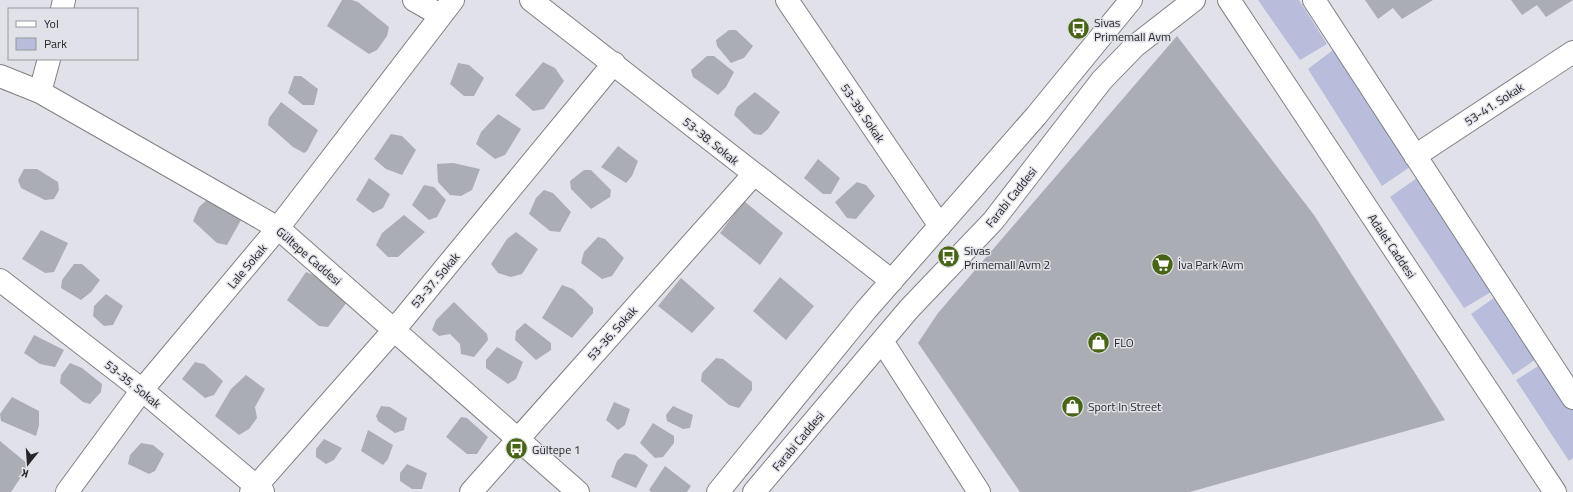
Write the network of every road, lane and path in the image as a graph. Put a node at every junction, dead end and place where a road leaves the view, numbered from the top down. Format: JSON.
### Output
{"nodes":[{"id":1,"x":414,"y":0,"type":"edge"},
{"id":2,"x":531,"y":0,"type":"edge"},
{"id":3,"x":787,"y":0,"type":"edge"},
{"id":4,"x":1194,"y":0,"type":"edge"},
{"id":5,"x":1229,"y":0,"type":"edge"},
{"id":6,"x":1314,"y":0,"type":"edge"},
{"id":7,"x":1125,"y":4,"type":"edge"},
{"id":8,"x":447,"y":8,"type":"edge"},
{"id":9,"x":1573,"y":52,"type":"edge"},
{"id":10,"x":49,"y":60,"type":"edge"},
{"id":11,"x":614,"y":64,"type":"junction"},
{"id":12,"x":1,"y":78,"type":"edge"},
{"id":13,"x":40,"y":92,"type":"junction"},
{"id":14,"x":1415,"y":156,"type":"junction"},
{"id":15,"x":754,"y":174,"type":"junction"},
{"id":16,"x":940,"y":226,"type":"junction"},
{"id":17,"x":278,"y":228,"type":"junction"},
{"id":18,"x":0,"y":280,"type":"edge"},
{"id":19,"x":892,"y":281,"type":"junction"},
{"id":20,"x":394,"y":330,"type":"junction"},
{"id":21,"x":882,"y":341,"type":"junction"},
{"id":22,"x":1565,"y":369,"type":"edge"},
{"id":23,"x":142,"y":390,"type":"junction"},
{"id":24,"x":1573,"y":398,"type":"edge"},
{"id":25,"x":518,"y":439,"type":"junction"},
{"id":26,"x":257,"y":490,"type":"edge"},
{"id":27,"x":67,"y":492,"type":"edge"},
{"id":28,"x":471,"y":492,"type":"edge"},
{"id":29,"x":578,"y":492,"type":"edge"},
{"id":30,"x":718,"y":492,"type":"edge"},
{"id":31,"x":754,"y":492,"type":"edge"},
{"id":32,"x":979,"y":492,"type":"edge"},
{"id":33,"x":1555,"y":492,"type":"edge"}],
"edges":[{"from":1,"to":8,"type":"street"},
{"from":2,"to":11,"type":"street","name":"53-38. Sokak"},
{"from":3,"to":16,"type":"street","name":"53-39. Sokak"},
{"from":4,"to":21,"type":"street","name":"Farabi Caddesi"},
{"from":5,"to":33,"type":"street","name":"Adalet Caddesi"},
{"from":6,"to":14,"type":"street"},
{"from":7,"to":16,"type":"street"},
{"from":8,"to":17,"type":"street","name":"Lale Sokak"},
{"from":9,"to":14,"type":"street","name":"53-41. Sokak"},
{"from":10,"to":13,"type":"street"},
{"from":11,"to":15,"type":"street","name":"53-38. Sokak"},
{"from":11,"to":20,"type":"street","name":"53-37. Sokak"},
{"from":12,"to":13,"type":"street","name":"Gültepe Caddesi"},
{"from":13,"to":17,"type":"street","name":"Gültepe Caddesi"},
{"from":14,"to":22,"type":"street"},
{"from":15,"to":19,"type":"street","name":"53-38. Sokak"},
{"from":15,"to":25,"type":"street","name":"53-36. Sokak"},
{"from":16,"to":19,"type":"street"},
{"from":17,"to":20,"type":"street","name":"Gültepe Caddesi"},
{"from":17,"to":23,"type":"street","name":"Lale Sokak"},
{"from":18,"to":23,"type":"street","name":"53-35. Sokak"},
{"from":19,"to":30,"type":"street"},
{"from":20,"to":25,"type":"street","name":"Gültepe Caddesi"},
{"from":20,"to":26,"type":"street","name":"53-37. Sokak"},
{"from":21,"to":31,"type":"street","name":"Farabi Caddesi"},
{"from":21,"to":32,"type":"street"},
{"from":22,"to":24,"type":"street"},
{"from":23,"to":26,"type":"street","name":"53-35. Sokak"},
{"from":23,"to":27,"type":"street","name":"Lale Sokak"},
{"from":25,"to":28,"type":"street","name":"53-36. Sokak"},
{"from":25,"to":29,"type":"street","name":"Gültepe Caddesi"}]}
